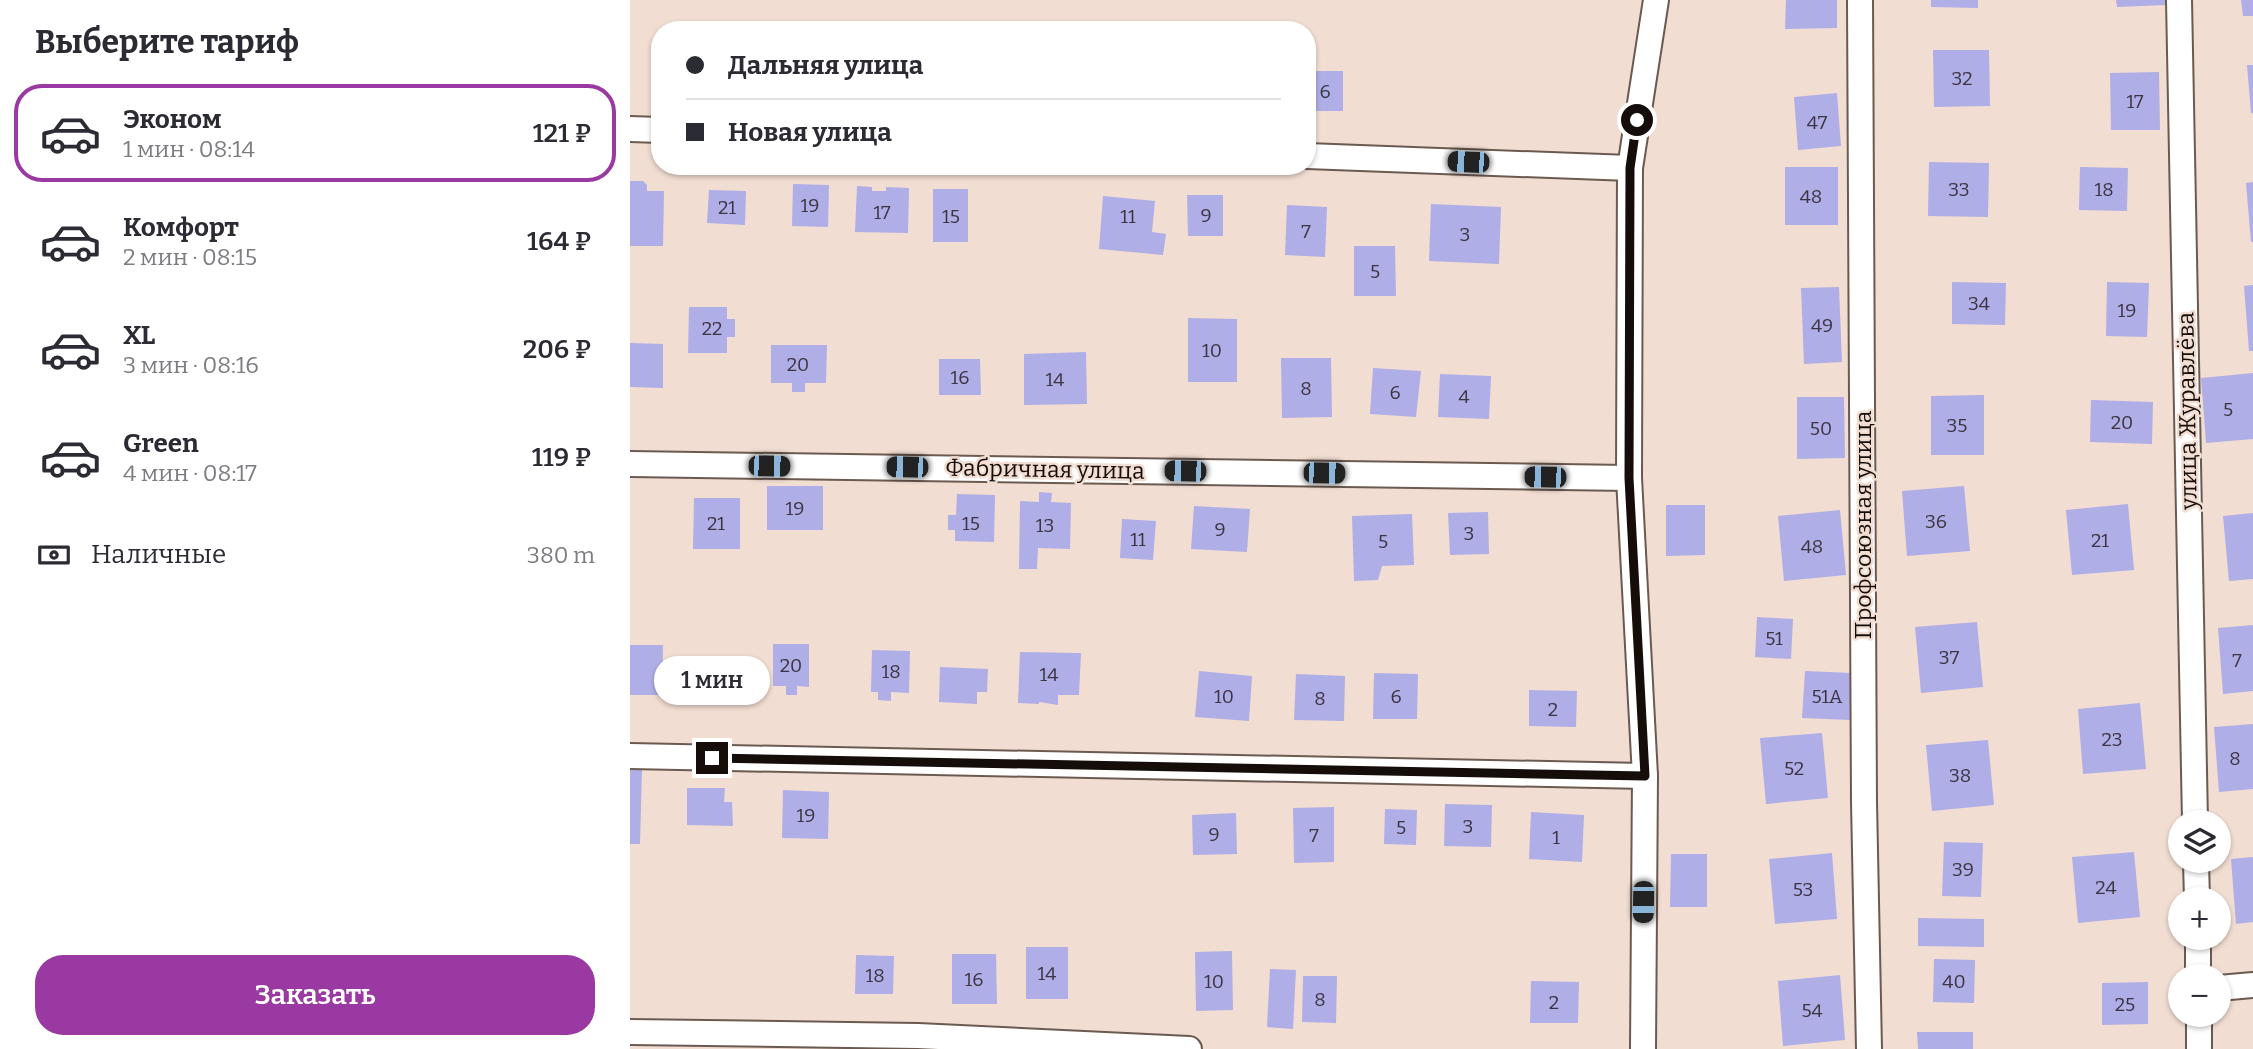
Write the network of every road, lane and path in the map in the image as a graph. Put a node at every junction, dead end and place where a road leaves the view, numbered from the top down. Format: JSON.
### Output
{"nodes":[{"id":1,"x":1656,"y":0,"type":"edge"},
{"id":2,"x":1860,"y":0,"type":"edge"},
{"id":3,"x":2179,"y":0,"type":"edge"},
{"id":4,"x":630,"y":129,"type":"edge"},
{"id":5,"x":651,"y":130,"type":"edge"},
{"id":6,"x":1316,"y":156,"type":"edge"},
{"id":7,"x":1630,"y":168,"type":"junction"},
{"id":8,"x":630,"y":464,"type":"edge"},
{"id":9,"x":1629,"y":478,"type":"junction"},
{"id":10,"x":630,"y":756,"type":"edge"},
{"id":11,"x":1645,"y":776,"type":"junction"},
{"id":12,"x":2195,"y":810,"type":"edge"},
{"id":13,"x":2253,"y":985,"type":"edge"},
{"id":14,"x":2231,"y":987,"type":"edge"},
{"id":15,"x":2199,"y":1027,"type":"edge"},
{"id":16,"x":630,"y":1032,"type":"edge"},
{"id":17,"x":1189,"y":1049,"type":"edge"},
{"id":18,"x":1643,"y":1049,"type":"edge"},
{"id":19,"x":1869,"y":1049,"type":"edge"},
{"id":20,"x":2199,"y":1049,"type":"edge"}],
"edges":[{"from":1,"to":7,"type":"street"},
{"from":2,"to":19,"type":"street","name":"Профсоюзная улица"},
{"from":3,"to":12,"type":"street","name":"улица Журавлёва"},
{"from":4,"to":5,"type":"street"},
{"from":6,"to":7,"type":"street"},
{"from":7,"to":9,"type":"street"},
{"from":8,"to":9,"type":"street","name":"Фабричная улица"},
{"from":9,"to":11,"type":"street"},
{"from":10,"to":11,"type":"street"},
{"from":11,"to":18,"type":"street"},
{"from":13,"to":14,"type":"street"},
{"from":15,"to":20,"type":"street"},
{"from":16,"to":17,"type":"street"}]}
